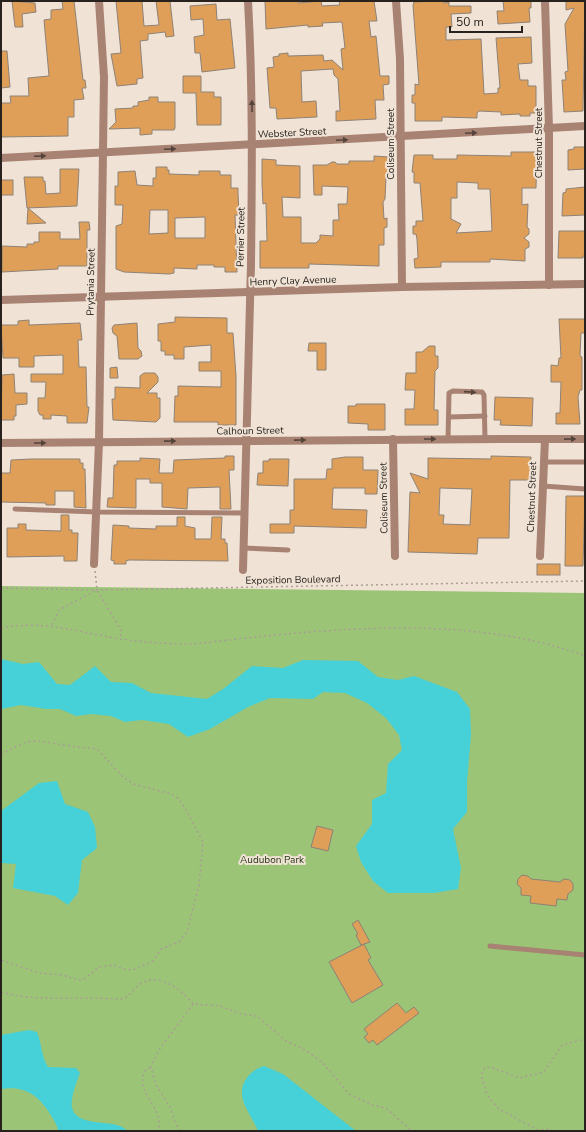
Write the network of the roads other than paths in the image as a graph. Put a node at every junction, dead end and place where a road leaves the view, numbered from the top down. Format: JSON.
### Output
{"nodes":[{"id":1,"x":99,"y":1,"type":"edge"},
{"id":2,"x":248,"y":1,"type":"edge"},
{"id":3,"x":396,"y":1,"type":"edge"},
{"id":4,"x":545,"y":1,"type":"edge"},
{"id":5,"x":585,"y":126,"type":"edge"},
{"id":6,"x":550,"y":129,"type":"junction"},
{"id":7,"x":401,"y":137,"type":"junction"},
{"id":8,"x":252,"y":145,"type":"junction"},
{"id":9,"x":103,"y":152,"type":"junction"},
{"id":10,"x":1,"y":158,"type":"edge"},
{"id":11,"x":585,"y":284,"type":"edge"},
{"id":12,"x":549,"y":286,"type":"junction"},
{"id":13,"x":402,"y":287,"type":"junction"},
{"id":14,"x":250,"y":293,"type":"junction"},
{"id":15,"x":101,"y":298,"type":"junction"},
{"id":16,"x":1,"y":300,"type":"edge"},
{"id":17,"x":485,"y":416,"type":"junction"},
{"id":18,"x":449,"y":417,"type":"junction"},
{"id":19,"x":394,"y":439,"type":"junction"},
{"id":20,"x":448,"y":439,"type":"junction"},
{"id":21,"x":485,"y":439,"type":"junction"},
{"id":22,"x":545,"y":439,"type":"junction"},
{"id":23,"x":585,"y":439,"type":"edge"},
{"id":24,"x":247,"y":441,"type":"junction"},
{"id":25,"x":99,"y":442,"type":"junction"},
{"id":26,"x":1,"y":443,"type":"edge"},
{"id":27,"x":544,"y":462,"type":"junction"},
{"id":28,"x":585,"y":462,"type":"edge"},
{"id":29,"x":543,"y":486,"type":"junction"},
{"id":30,"x":585,"y":489,"type":"edge"},
{"id":31,"x":15,"y":509,"type":"dead end"},
{"id":32,"x":97,"y":512,"type":"junction"},
{"id":33,"x":245,"y":514,"type":"junction"},
{"id":34,"x":243,"y":548,"type":"junction"},
{"id":35,"x":288,"y":550,"type":"dead end"},
{"id":36,"x":395,"y":556,"type":"dead end"},
{"id":37,"x":540,"y":556,"type":"dead end"},
{"id":38,"x":94,"y":564,"type":"road end"},
{"id":39,"x":243,"y":570,"type":"dead end"},
{"id":40,"x":490,"y":946,"type":"dead end"},
{"id":41,"x":585,"y":955,"type":"edge"}],
"edges":[{"from":1,"to":9,"type":"street","name":"Prytania Street"},
{"from":8,"to":2,"type":"street","name":"Perrier Street","one_way":true},
{"from":3,"to":7,"type":"street","name":"Coliseum Street"},
{"from":4,"to":6,"type":"street","name":"Chestnut Street"},
{"from":5,"to":6,"type":"street","name":"Webster Street"},
{"from":7,"to":6,"type":"street","name":"Webster Street","one_way":true},
{"from":6,"to":12,"type":"street","name":"Chestnut Street"},
{"from":8,"to":7,"type":"street","name":"Webster Street","one_way":true},
{"from":7,"to":13,"type":"street","name":"Coliseum Street"},
{"from":9,"to":8,"type":"street","name":"Webster Street","one_way":true},
{"from":8,"to":14,"type":"street","name":"Perrier Street"},
{"from":10,"to":9,"type":"street","name":"Webster Street","one_way":true},
{"from":9,"to":15,"type":"street","name":"Prytania Street"},
{"from":11,"to":12,"type":"street","name":"Henry Clay Avenue"},
{"from":12,"to":13,"type":"street","name":"Henry Clay Avenue"},
{"from":13,"to":14,"type":"street","name":"Henry Clay Avenue"},
{"from":14,"to":15,"type":"street","name":"Henry Clay Avenue"},
{"from":14,"to":24,"type":"street","name":"Perrier Street"},
{"from":15,"to":16,"type":"street","name":"Henry Clay Avenue"},
{"from":15,"to":25,"type":"street","name":"Prytania Street"},
{"from":17,"to":18,"type":"lane"},
{"from":18,"to":17,"type":"lane","one_way":true},
{"from":17,"to":21,"type":"lane"},
{"from":18,"to":20,"type":"lane"},
{"from":19,"to":20,"type":"street","name":"Calhoun Street","one_way":true},
{"from":24,"to":19,"type":"street","name":"Calhoun Street","one_way":true},
{"from":19,"to":36,"type":"street","name":"Coliseum Street"},
{"from":20,"to":21,"type":"street","name":"Calhoun Street"},
{"from":21,"to":22,"type":"street","name":"Calhoun Street"},
{"from":22,"to":23,"type":"street","name":"Calhoun Street","one_way":true},
{"from":22,"to":27,"type":"street","name":"Chestnut Street"},
{"from":25,"to":24,"type":"street","name":"Calhoun Street","one_way":true},
{"from":24,"to":33,"type":"street","name":"Perrier Street"},
{"from":26,"to":25,"type":"street","name":"Calhoun Street","one_way":true},
{"from":25,"to":32,"type":"street","name":"Prytania Street"},
{"from":27,"to":28,"type":"lane"},
{"from":27,"to":29,"type":"street","name":"Chestnut Street"},
{"from":29,"to":30,"type":"lane"},
{"from":29,"to":37,"type":"street","name":"Chestnut Street"},
{"from":31,"to":32,"type":"lane"},
{"from":32,"to":33,"type":"lane"},
{"from":32,"to":38,"type":"street","name":"Prytania Street"},
{"from":33,"to":34,"type":"street","name":"Perrier Street"},
{"from":34,"to":35,"type":"lane"},
{"from":34,"to":39,"type":"street","name":"Perrier Street"},
{"from":40,"to":41,"type":"lane"}]}
